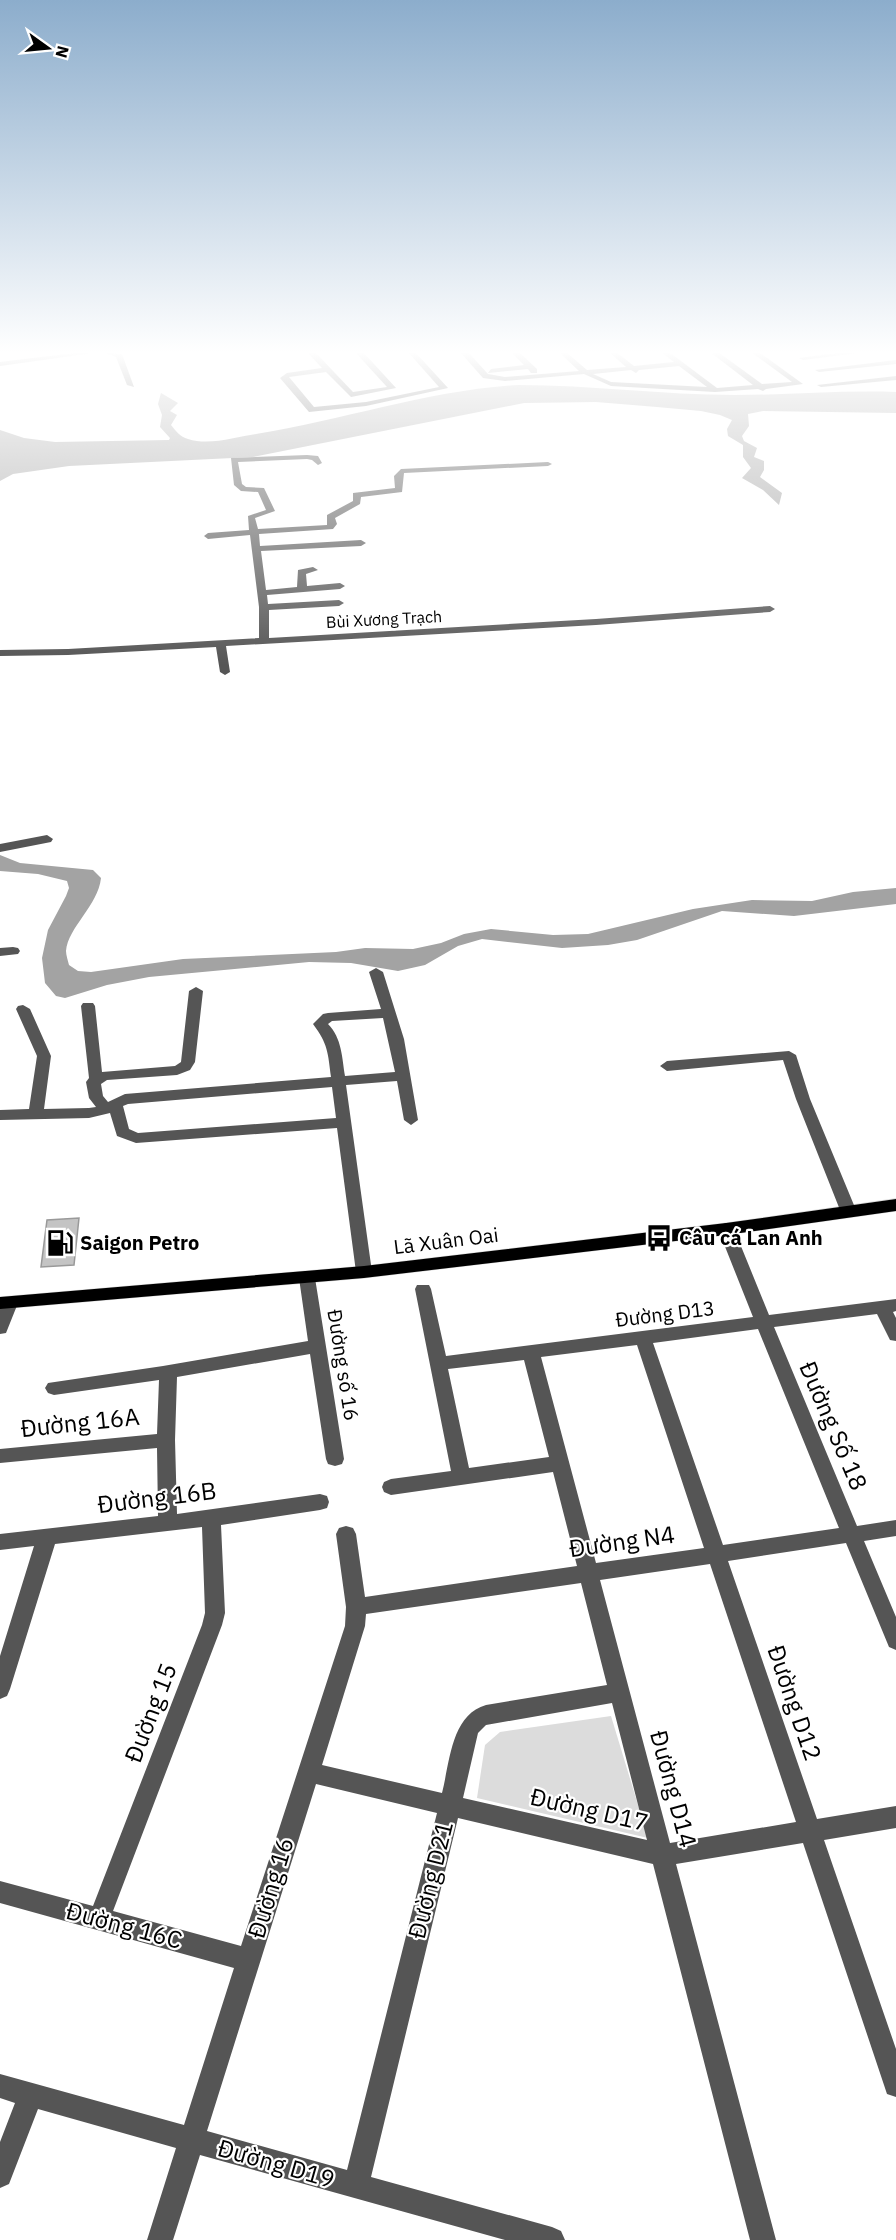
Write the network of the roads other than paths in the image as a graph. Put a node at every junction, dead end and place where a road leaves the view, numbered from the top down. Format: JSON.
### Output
{"nodes":[{"id":1,"x":318,"y":463,"type":"dead end"},
{"id":2,"x":548,"y":464,"type":"dead end"},
{"id":3,"x":254,"y":532,"type":"junction"},
{"id":4,"x":361,"y":543,"type":"dead end"},
{"id":5,"x":209,"y":547,"type":"dead end"},
{"id":6,"x":257,"y":549,"type":"junction"},
{"id":7,"x":313,"y":570,"type":"dead end"},
{"id":8,"x":340,"y":586,"type":"dead end"},
{"id":9,"x":302,"y":589,"type":"junction"},
{"id":10,"x":262,"y":593,"type":"junction"},
{"id":11,"x":339,"y":603,"type":"dead end"},
{"id":12,"x":264,"y":607,"type":"junction"},
{"id":13,"x":770,"y":609,"type":"dead end"},
{"id":14,"x":264,"y":640,"type":"junction"},
{"id":15,"x":221,"y":643,"type":"junction"},
{"id":16,"x":4,"y":653,"type":"edge"},
{"id":17,"x":225,"y":672,"type":"dead end"},
{"id":18,"x":47,"y":839,"type":"dead end"},
{"id":19,"x":0,"y":848,"type":"edge"},
{"id":20,"x":376,"y":972,"type":"dead end"},
{"id":21,"x":196,"y":991,"type":"dead end"},
{"id":22,"x":88,"y":1006,"type":"dead end"},
{"id":23,"x":23,"y":1009,"type":"dead end"},
{"id":24,"x":389,"y":1013,"type":"junction"},
{"id":25,"x":667,"y":1066,"type":"dead end"},
{"id":26,"x":403,"y":1076,"type":"junction"},
{"id":27,"x":96,"y":1079,"type":"junction"},
{"id":28,"x":339,"y":1082,"type":"junction"},
{"id":29,"x":111,"y":1106,"type":"junction"},
{"id":30,"x":0,"y":1115,"type":"edge"},
{"id":31,"x":36,"y":1115,"type":"junction"},
{"id":32,"x":411,"y":1120,"type":"dead end"},
{"id":33,"x":345,"y":1122,"type":"junction"},
{"id":34,"x":896,"y":1205,"type":"edge"},
{"id":35,"x":848,"y":1210,"type":"junction"},
{"id":36,"x":726,"y":1229,"type":"junction"},
{"id":37,"x":364,"y":1272,"type":"junction"},
{"id":38,"x":306,"y":1278,"type":"junction"},
{"id":39,"x":423,"y":1288,"type":"dead end"},
{"id":40,"x":5,"y":1303,"type":"edge"},
{"id":41,"x":889,"y":1306,"type":"edge"},
{"id":42,"x":764,"y":1322,"type":"junction"},
{"id":43,"x":0,"y":1328,"type":"edge"},
{"id":44,"x":896,"y":1335,"type":"edge"},
{"id":45,"x":643,"y":1338,"type":"junction"},
{"id":46,"x":316,"y":1346,"type":"junction"},
{"id":47,"x":531,"y":1352,"type":"junction"},
{"id":48,"x":439,"y":1364,"type":"junction"},
{"id":49,"x":168,"y":1372,"type":"junction"},
{"id":50,"x":54,"y":1388,"type":"dead end"},
{"id":51,"x":166,"y":1440,"type":"junction"},
{"id":52,"x":0,"y":1456,"type":"edge"},
{"id":53,"x":335,"y":1459,"type":"dead end"},
{"id":54,"x":560,"y":1463,"type":"junction"},
{"id":55,"x":462,"y":1476,"type":"junction"},
{"id":56,"x":391,"y":1487,"type":"dead end"},
{"id":57,"x":320,"y":1502,"type":"dead end"},
{"id":58,"x":210,"y":1518,"type":"junction"},
{"id":59,"x":168,"y":1522,"type":"junction"},
{"id":60,"x":896,"y":1528,"type":"edge"},
{"id":61,"x":346,"y":1534,"type":"dead end"},
{"id":62,"x":852,"y":1534,"type":"junction"},
{"id":63,"x":47,"y":1537,"type":"junction"},
{"id":64,"x":0,"y":1542,"type":"edge"},
{"id":65,"x":717,"y":1554,"type":"junction"},
{"id":66,"x":588,"y":1573,"type":"junction"},
{"id":67,"x":356,"y":1606,"type":"junction"},
{"id":68,"x":896,"y":1641,"type":"edge"},
{"id":69,"x":0,"y":1689,"type":"edge"},
{"id":70,"x":620,"y":1692,"type":"junction"},
{"id":71,"x":308,"y":1772,"type":"junction"},
{"id":72,"x":449,"y":1805,"type":"junction"},
{"id":73,"x":896,"y":1817,"type":"edge"},
{"id":74,"x":811,"y":1832,"type":"junction"},
{"id":75,"x":663,"y":1855,"type":"junction"},
{"id":76,"x":0,"y":1892,"type":"edge"},
{"id":77,"x":99,"y":1919,"type":"junction"},
{"id":78,"x":248,"y":1960,"type":"junction"},
{"id":79,"x":896,"y":2085,"type":"edge"},
{"id":80,"x":0,"y":2086,"type":"edge"},
{"id":81,"x":31,"y":2095,"type":"junction"},
{"id":82,"x":190,"y":2140,"type":"junction"},
{"id":83,"x":0,"y":2175,"type":"edge"},
{"id":84,"x":356,"y":2186,"type":"junction"},
{"id":85,"x":160,"y":2240,"type":"edge"},
{"id":86,"x":552,"y":2240,"type":"edge"},
{"id":87,"x":763,"y":2240,"type":"edge"}],
"edges":[{"from":1,"to":3,"type":"street"},
{"from":2,"to":3,"type":"street"},
{"from":3,"to":5,"type":"street"},
{"from":3,"to":6,"type":"street"},
{"from":4,"to":6,"type":"street"},
{"from":6,"to":10,"type":"street"},
{"from":7,"to":9,"type":"street"},
{"from":8,"to":9,"type":"street"},
{"from":9,"to":10,"type":"street"},
{"from":10,"to":12,"type":"street"},
{"from":11,"to":12,"type":"street"},
{"from":12,"to":14,"type":"street"},
{"from":13,"to":14,"type":"street","name":"Bùi Xương Trạch"},
{"from":14,"to":15,"type":"street","name":"Bùi Xương Trạch"},
{"from":15,"to":16,"type":"street","name":"Bùi Xương Trạch"},
{"from":15,"to":17,"type":"street"},
{"from":18,"to":19,"type":"street"},
{"from":20,"to":24,"type":"street"},
{"from":21,"to":27,"type":"street"},
{"from":22,"to":27,"type":"street"},
{"from":23,"to":31,"type":"street"},
{"from":24,"to":26,"type":"street"},
{"from":24,"to":28,"type":"street"},
{"from":25,"to":35,"type":"street"},
{"from":26,"to":28,"type":"street"},
{"from":26,"to":32,"type":"street"},
{"from":27,"to":29,"type":"street"},
{"from":28,"to":29,"type":"street"},
{"from":28,"to":33,"type":"street"},
{"from":29,"to":31,"type":"street"},
{"from":29,"to":33,"type":"street"},
{"from":30,"to":31,"type":"street"},
{"from":33,"to":37,"type":"street"},
{"from":34,"to":35,"type":"main road","name":"Lã Xuân Oai"},
{"from":35,"to":36,"type":"main road","name":"Lã Xuân Oai"},
{"from":36,"to":37,"type":"main road","name":"Lã Xuân Oai"},
{"from":36,"to":42,"type":"street","name":"Đường Số 18"},
{"from":37,"to":38,"type":"main road","name":"Lã Xuân Oai"},
{"from":38,"to":40,"type":"main road","name":"Lã Xuân Oai"},
{"from":38,"to":46,"type":"street","name":"Đường số 16"},
{"from":39,"to":48,"type":"street"},
{"from":40,"to":43,"type":"street"},
{"from":41,"to":42,"type":"street","name":"Đường D13"},
{"from":41,"to":44,"type":"street"},
{"from":42,"to":45,"type":"street","name":"Đường D13"},
{"from":42,"to":62,"type":"street","name":"Đường Số 18"},
{"from":45,"to":47,"type":"street","name":"Đường D13"},
{"from":45,"to":65,"type":"street","name":"Đường D12"},
{"from":46,"to":49,"type":"street"},
{"from":46,"to":53,"type":"street","name":"Đường số 16"},
{"from":47,"to":48,"type":"street","name":"Đường D13"},
{"from":47,"to":54,"type":"street","name":"Đường D14"},
{"from":48,"to":55,"type":"street"},
{"from":49,"to":50,"type":"street"},
{"from":49,"to":51,"type":"street"},
{"from":51,"to":52,"type":"street","name":"Đường 16A"},
{"from":51,"to":59,"type":"street"},
{"from":54,"to":55,"type":"street"},
{"from":54,"to":66,"type":"street","name":"Đường D14"},
{"from":55,"to":56,"type":"street"},
{"from":57,"to":58,"type":"street","name":"Đường 16B"},
{"from":58,"to":59,"type":"street","name":"Đường 16B"},
{"from":58,"to":77,"type":"street","name":"Đường 15"},
{"from":59,"to":63,"type":"street","name":"Đường 16B"},
{"from":60,"to":62,"type":"street","name":"Đường N4"},
{"from":61,"to":67,"type":"street","name":"Đường 16"},
{"from":62,"to":65,"type":"street","name":"Đường N4"},
{"from":62,"to":68,"type":"street","name":"Đường Số 18"},
{"from":63,"to":64,"type":"street","name":"Đường 16B"},
{"from":63,"to":69,"type":"street"},
{"from":65,"to":66,"type":"street","name":"Đường N4"},
{"from":65,"to":74,"type":"street","name":"Đường D12"},
{"from":66,"to":67,"type":"street","name":"Đường N4"},
{"from":66,"to":70,"type":"street","name":"Đường D14"},
{"from":67,"to":71,"type":"street","name":"Đường 16"},
{"from":70,"to":72,"type":"street","name":"Đường D21"},
{"from":70,"to":75,"type":"street","name":"Đường D14"},
{"from":71,"to":72,"type":"street","name":"Đường D17"},
{"from":71,"to":78,"type":"street","name":"Đường 16"},
{"from":72,"to":75,"type":"street","name":"Đường D17"},
{"from":72,"to":84,"type":"street","name":"Đường D21"},
{"from":73,"to":74,"type":"street","name":"Đường D17"},
{"from":74,"to":75,"type":"street","name":"Đường D17"},
{"from":74,"to":79,"type":"street","name":"Đường D12"},
{"from":75,"to":87,"type":"street","name":"Đường D14"},
{"from":76,"to":77,"type":"street","name":"Đường 16C"},
{"from":77,"to":78,"type":"street","name":"Đường 16C"},
{"from":78,"to":82,"type":"street","name":"Đường 16"},
{"from":80,"to":81,"type":"street","name":"Đường D19"},
{"from":81,"to":82,"type":"street","name":"Đường D19"},
{"from":81,"to":83,"type":"street"},
{"from":82,"to":84,"type":"street","name":"Đường D19"},
{"from":82,"to":85,"type":"street","name":"Đường 16"},
{"from":84,"to":86,"type":"street","name":"Đường D19"}]}
